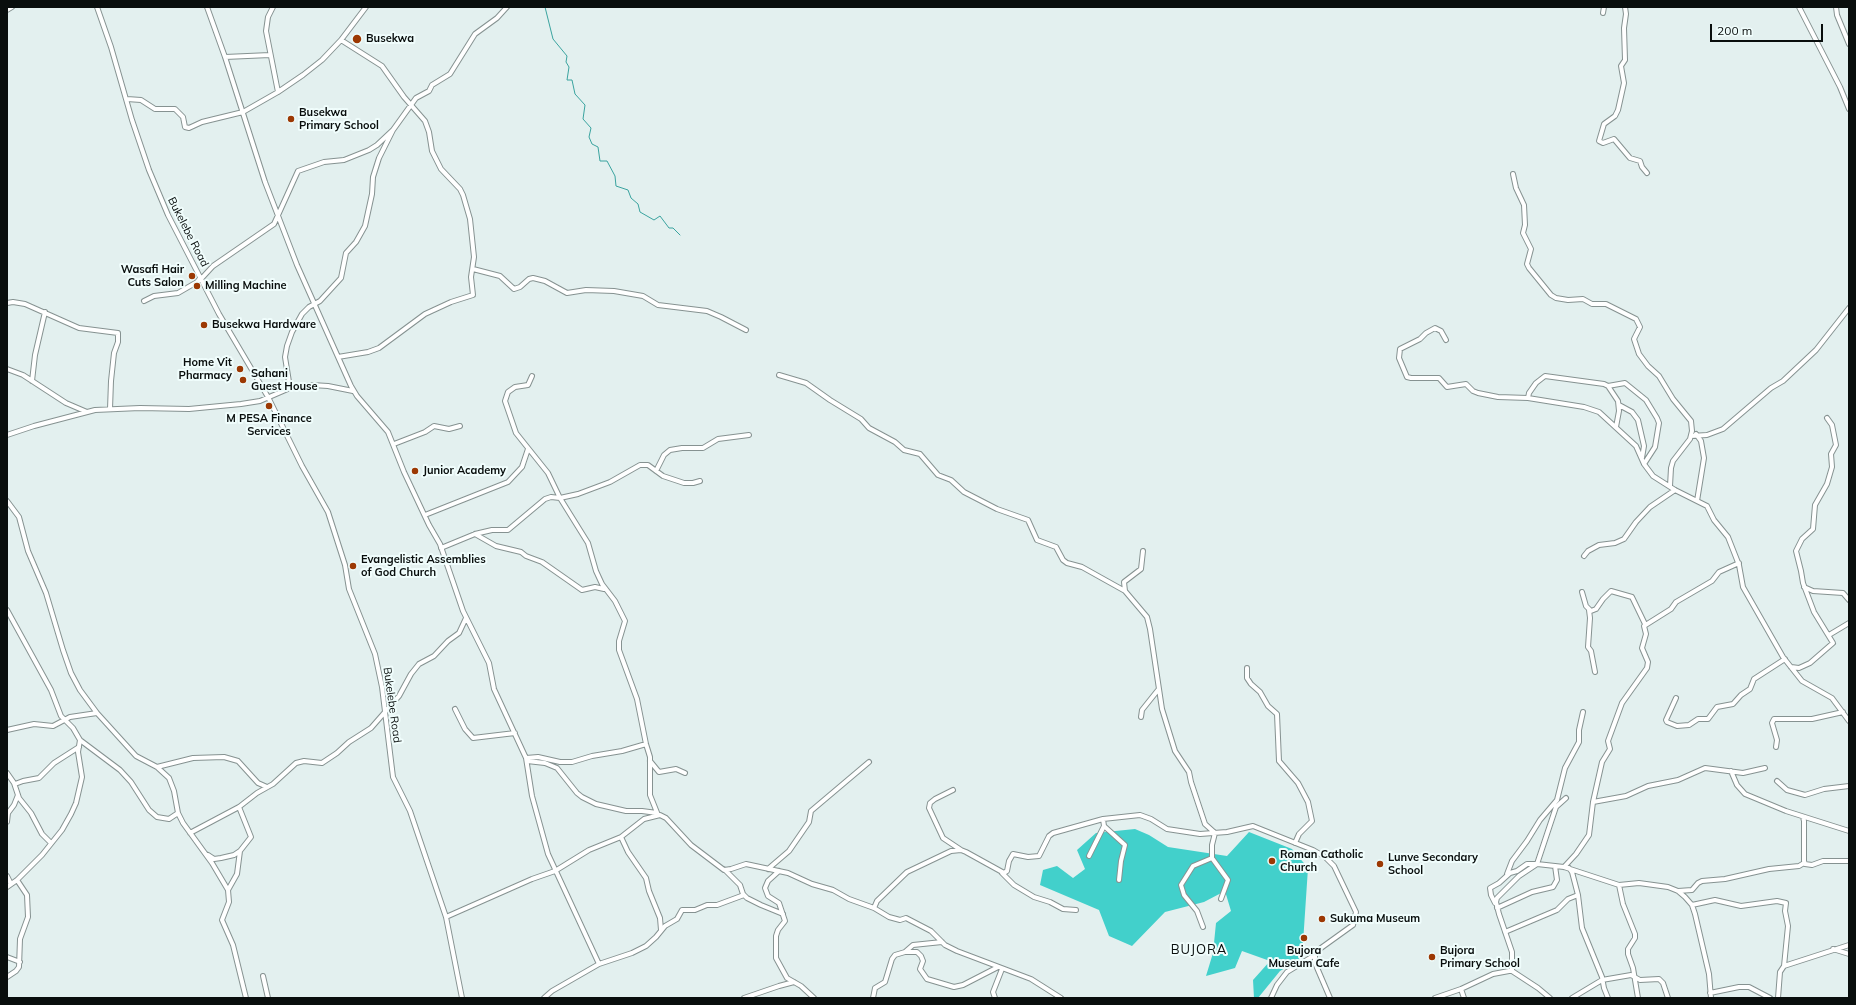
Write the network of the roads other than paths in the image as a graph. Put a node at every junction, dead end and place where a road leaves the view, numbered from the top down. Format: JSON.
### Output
{"nodes":[{"id":1,"x":12,"y":7,"type":"edge"},
{"id":2,"x":97,"y":7,"type":"edge"},
{"id":3,"x":207,"y":7,"type":"edge"},
{"id":4,"x":273,"y":7,"type":"edge"},
{"id":5,"x":366,"y":7,"type":"edge"},
{"id":6,"x":1604,"y":7,"type":"edge"},
{"id":7,"x":1625,"y":7,"type":"edge"},
{"id":8,"x":1799,"y":7,"type":"edge"},
{"id":9,"x":1836,"y":7,"type":"edge"},
{"id":10,"x":504,"y":8,"type":"edge"},
{"id":11,"x":7,"y":10,"type":"edge"},
{"id":12,"x":1603,"y":13,"type":"dead end"},
{"id":13,"x":342,"y":40,"type":"junction"},
{"id":14,"x":1849,"y":44,"type":"edge"},
{"id":15,"x":270,"y":55,"type":"junction"},
{"id":16,"x":226,"y":57,"type":"junction"},
{"id":17,"x":278,"y":92,"type":"junction"},
{"id":18,"x":127,"y":99,"type":"junction"},
{"id":19,"x":411,"y":104,"type":"junction"},
{"id":20,"x":1849,"y":109,"type":"edge"},
{"id":21,"x":242,"y":112,"type":"junction"},
{"id":22,"x":393,"y":130,"type":"junction"},
{"id":23,"x":1647,"y":173,"type":"dead end"},
{"id":24,"x":1513,"y":174,"type":"dead end"},
{"id":25,"x":279,"y":215,"type":"junction"},
{"id":26,"x":473,"y":269,"type":"junction"},
{"id":27,"x":201,"y":278,"type":"junction"},
{"id":28,"x":144,"y":301,"type":"dead end"},
{"id":29,"x":7,"y":303,"type":"edge"},
{"id":30,"x":314,"y":304,"type":"junction"},
{"id":31,"x":1849,"y":308,"type":"edge"},
{"id":32,"x":45,"y":312,"type":"junction"},
{"id":33,"x":746,"y":330,"type":"dead end"},
{"id":34,"x":1446,"y":340,"type":"dead end"},
{"id":35,"x":338,"y":357,"type":"junction"},
{"id":36,"x":7,"y":369,"type":"edge"},
{"id":37,"x":779,"y":375,"type":"dead end"},
{"id":38,"x":532,"y":376,"type":"dead end"},
{"id":39,"x":32,"y":381,"type":"junction"},
{"id":40,"x":1608,"y":386,"type":"junction"},
{"id":41,"x":290,"y":388,"type":"junction"},
{"id":42,"x":353,"y":391,"type":"junction"},
{"id":43,"x":268,"y":397,"type":"junction"},
{"id":44,"x":1528,"y":398,"type":"junction"},
{"id":45,"x":1619,"y":405,"type":"junction"},
{"id":46,"x":110,"y":409,"type":"junction"},
{"id":47,"x":87,"y":412,"type":"junction"},
{"id":48,"x":1827,"y":418,"type":"dead end"},
{"id":49,"x":460,"y":426,"type":"dead end"},
{"id":50,"x":1616,"y":427,"type":"junction"},
{"id":51,"x":7,"y":435,"type":"edge"},
{"id":52,"x":749,"y":435,"type":"dead end"},
{"id":53,"x":1694,"y":435,"type":"junction"},
{"id":54,"x":394,"y":444,"type":"junction"},
{"id":55,"x":528,"y":449,"type":"junction"},
{"id":56,"x":1643,"y":462,"type":"junction"},
{"id":57,"x":656,"y":471,"type":"junction"},
{"id":58,"x":700,"y":481,"type":"dead end"},
{"id":59,"x":1670,"y":486,"type":"junction"},
{"id":60,"x":1675,"y":490,"type":"junction"},
{"id":61,"x":560,"y":498,"type":"junction"},
{"id":62,"x":7,"y":501,"type":"edge"},
{"id":63,"x":1697,"y":501,"type":"junction"},
{"id":64,"x":425,"y":515,"type":"junction"},
{"id":65,"x":475,"y":534,"type":"junction"},
{"id":66,"x":441,"y":548,"type":"junction"},
{"id":67,"x":1143,"y":552,"type":"dead end"},
{"id":68,"x":1584,"y":556,"type":"dead end"},
{"id":69,"x":1739,"y":563,"type":"junction"},
{"id":70,"x":1804,"y":587,"type":"junction"},
{"id":71,"x":605,"y":589,"type":"junction"},
{"id":72,"x":1125,"y":591,"type":"junction"},
{"id":73,"x":1582,"y":592,"type":"dead end"},
{"id":74,"x":1849,"y":600,"type":"edge"},
{"id":75,"x":7,"y":610,"type":"edge"},
{"id":76,"x":1589,"y":610,"type":"junction"},
{"id":77,"x":466,"y":618,"type":"junction"},
{"id":78,"x":1849,"y":623,"type":"edge"},
{"id":79,"x":1646,"y":624,"type":"junction"},
{"id":80,"x":1829,"y":635,"type":"junction"},
{"id":81,"x":1785,"y":659,"type":"junction"},
{"id":82,"x":1790,"y":667,"type":"junction"},
{"id":83,"x":1247,"y":668,"type":"dead end"},
{"id":84,"x":1596,"y":672,"type":"dead end"},
{"id":85,"x":1158,"y":690,"type":"junction"},
{"id":86,"x":1676,"y":698,"type":"dead end"},
{"id":87,"x":455,"y":709,"type":"dead end"},
{"id":88,"x":1583,"y":712,"type":"dead end"},
{"id":89,"x":1843,"y":712,"type":"junction"},
{"id":90,"x":97,"y":713,"type":"junction"},
{"id":91,"x":385,"y":713,"type":"junction"},
{"id":92,"x":1141,"y":717,"type":"dead end"},
{"id":93,"x":64,"y":721,"type":"junction"},
{"id":94,"x":1849,"y":722,"type":"edge"},
{"id":95,"x":7,"y":730,"type":"edge"},
{"id":96,"x":515,"y":733,"type":"junction"},
{"id":97,"x":80,"y":740,"type":"junction"},
{"id":98,"x":646,"y":744,"type":"junction"},
{"id":99,"x":79,"y":747,"type":"junction"},
{"id":100,"x":1776,"y":747,"type":"dead end"},
{"id":101,"x":527,"y":759,"type":"junction"},
{"id":102,"x":650,"y":761,"type":"junction"},
{"id":103,"x":869,"y":762,"type":"dead end"},
{"id":104,"x":157,"y":767,"type":"junction"},
{"id":105,"x":1765,"y":768,"type":"dead end"},
{"id":106,"x":1731,"y":771,"type":"junction"},
{"id":107,"x":7,"y":772,"type":"edge"},
{"id":108,"x":685,"y":773,"type":"dead end"},
{"id":109,"x":1777,"y":781,"type":"dead end"},
{"id":110,"x":15,"y":784,"type":"junction"},
{"id":111,"x":1849,"y":786,"type":"edge"},
{"id":112,"x":268,"y":787,"type":"junction"},
{"id":113,"x":952,"y":790,"type":"dead end"},
{"id":114,"x":18,"y":795,"type":"junction"},
{"id":115,"x":1566,"y":798,"type":"dead end"},
{"id":116,"x":1593,"y":802,"type":"junction"},
{"id":117,"x":239,"y":807,"type":"junction"},
{"id":118,"x":178,"y":813,"type":"junction"},
{"id":119,"x":658,"y":814,"type":"junction"},
{"id":120,"x":1803,"y":817,"type":"junction"},
{"id":121,"x":1103,"y":819,"type":"junction"},
{"id":122,"x":7,"y":822,"type":"edge"},
{"id":123,"x":1104,"y":826,"type":"junction"},
{"id":124,"x":1849,"y":831,"type":"edge"},
{"id":125,"x":190,"y":833,"type":"junction"},
{"id":126,"x":1215,"y":833,"type":"junction"},
{"id":127,"x":621,"y":837,"type":"junction"},
{"id":128,"x":51,"y":843,"type":"junction"},
{"id":129,"x":1295,"y":843,"type":"junction"},
{"id":130,"x":961,"y":850,"type":"junction"},
{"id":131,"x":240,"y":851,"type":"junction"},
{"id":132,"x":206,"y":854,"type":"junction"},
{"id":133,"x":1089,"y":856,"type":"dead end"},
{"id":134,"x":1212,"y":858,"type":"junction"},
{"id":135,"x":1849,"y":861,"type":"edge"},
{"id":136,"x":1804,"y":863,"type":"junction"},
{"id":137,"x":1537,"y":864,"type":"junction"},
{"id":138,"x":1555,"y":866,"type":"junction"},
{"id":139,"x":1564,"y":867,"type":"junction"},
{"id":140,"x":768,"y":868,"type":"junction"},
{"id":141,"x":1569,"y":868,"type":"junction"},
{"id":142,"x":726,"y":870,"type":"junction"},
{"id":143,"x":555,"y":871,"type":"junction"},
{"id":144,"x":779,"y":871,"type":"junction"},
{"id":145,"x":1002,"y":873,"type":"junction"},
{"id":146,"x":1507,"y":874,"type":"junction"},
{"id":147,"x":7,"y":876,"type":"edge"},
{"id":148,"x":17,"y":880,"type":"junction"},
{"id":149,"x":1119,"y":880,"type":"dead end"},
{"id":150,"x":9,"y":885,"type":"edge"},
{"id":151,"x":1619,"y":886,"type":"junction"},
{"id":152,"x":228,"y":890,"type":"junction"},
{"id":153,"x":1678,"y":891,"type":"junction"},
{"id":154,"x":744,"y":895,"type":"junction"},
{"id":155,"x":1578,"y":895,"type":"junction"},
{"id":156,"x":1221,"y":899,"type":"dead end"},
{"id":157,"x":1692,"y":905,"type":"junction"},
{"id":158,"x":1497,"y":906,"type":"junction"},
{"id":159,"x":874,"y":908,"type":"junction"},
{"id":160,"x":1076,"y":910,"type":"dead end"},
{"id":161,"x":783,"y":914,"type":"junction"},
{"id":162,"x":446,"y":917,"type":"junction"},
{"id":163,"x":1203,"y":927,"type":"dead end"},
{"id":164,"x":661,"y":930,"type":"junction"},
{"id":165,"x":1505,"y":932,"type":"junction"},
{"id":166,"x":942,"y":942,"type":"junction"},
{"id":167,"x":1849,"y":945,"type":"edge"},
{"id":168,"x":1833,"y":949,"type":"junction"},
{"id":169,"x":905,"y":952,"type":"junction"},
{"id":170,"x":1849,"y":954,"type":"edge"},
{"id":171,"x":1315,"y":956,"type":"junction"},
{"id":172,"x":7,"y":957,"type":"edge"},
{"id":173,"x":20,"y":962,"type":"junction"},
{"id":174,"x":599,"y":964,"type":"junction"},
{"id":175,"x":1784,"y":966,"type":"junction"},
{"id":176,"x":1000,"y":968,"type":"junction"},
{"id":177,"x":1512,"y":971,"type":"junction"},
{"id":178,"x":263,"y":976,"type":"dead end"},
{"id":179,"x":1634,"y":976,"type":"junction"},
{"id":180,"x":7,"y":977,"type":"edge"},
{"id":181,"x":1602,"y":980,"type":"junction"},
{"id":182,"x":794,"y":982,"type":"junction"},
{"id":183,"x":1461,"y":989,"type":"junction"},
{"id":184,"x":1710,"y":993,"type":"junction"},
{"id":185,"x":247,"y":998,"type":"edge"},
{"id":186,"x":268,"y":998,"type":"edge"},
{"id":187,"x":462,"y":998,"type":"edge"},
{"id":188,"x":544,"y":998,"type":"edge"},
{"id":189,"x":744,"y":998,"type":"edge"},
{"id":190,"x":814,"y":998,"type":"edge"},
{"id":191,"x":873,"y":998,"type":"edge"},
{"id":192,"x":995,"y":998,"type":"edge"},
{"id":193,"x":1061,"y":998,"type":"edge"},
{"id":194,"x":1271,"y":998,"type":"edge"},
{"id":195,"x":1330,"y":998,"type":"edge"},
{"id":196,"x":1435,"y":998,"type":"edge"},
{"id":197,"x":1464,"y":998,"type":"edge"},
{"id":198,"x":1550,"y":998,"type":"edge"},
{"id":199,"x":1572,"y":998,"type":"edge"},
{"id":200,"x":1608,"y":998,"type":"edge"},
{"id":201,"x":1638,"y":998,"type":"edge"},
{"id":202,"x":1668,"y":998,"type":"edge"},
{"id":203,"x":1711,"y":998,"type":"edge"},
{"id":204,"x":1770,"y":998,"type":"edge"},
{"id":205,"x":1778,"y":998,"type":"edge"}],
"edges":[{"from":1,"to":11,"type":"street"},
{"from":2,"to":18,"type":"street","name":"Bukelebe Road"},
{"from":3,"to":16,"type":"street"},
{"from":4,"to":15,"type":"street"},
{"from":5,"to":13,"type":"street"},
{"from":6,"to":12,"type":"street"},
{"from":7,"to":23,"type":"street"},
{"from":8,"to":20,"type":"street"},
{"from":9,"to":14,"type":"street"},
{"from":10,"to":19,"type":"street"},
{"from":13,"to":17,"type":"street"},
{"from":13,"to":19,"type":"street"},
{"from":15,"to":16,"type":"street"},
{"from":15,"to":17,"type":"street"},
{"from":16,"to":21,"type":"street"},
{"from":17,"to":21,"type":"street"},
{"from":18,"to":21,"type":"street"},
{"from":18,"to":27,"type":"street","name":"Bukelebe Road"},
{"from":19,"to":22,"type":"street"},
{"from":19,"to":26,"type":"street"},
{"from":21,"to":25,"type":"street"},
{"from":22,"to":25,"type":"street"},
{"from":22,"to":30,"type":"street"},
{"from":24,"to":53,"type":"street"},
{"from":25,"to":27,"type":"street"},
{"from":25,"to":30,"type":"street"},
{"from":26,"to":33,"type":"street"},
{"from":26,"to":35,"type":"street"},
{"from":27,"to":28,"type":"street"},
{"from":27,"to":43,"type":"street","name":"Bukelebe Road"},
{"from":29,"to":32,"type":"street"},
{"from":30,"to":35,"type":"street"},
{"from":30,"to":41,"type":"street"},
{"from":31,"to":53,"type":"street"},
{"from":32,"to":39,"type":"street"},
{"from":32,"to":46,"type":"street"},
{"from":34,"to":44,"type":"street"},
{"from":35,"to":42,"type":"street"},
{"from":36,"to":39,"type":"street"},
{"from":37,"to":72,"type":"street"},
{"from":38,"to":55,"type":"street"},
{"from":39,"to":47,"type":"street"},
{"from":40,"to":44,"type":"street"},
{"from":40,"to":45,"type":"street"},
{"from":40,"to":56,"type":"street"},
{"from":41,"to":42,"type":"street"},
{"from":41,"to":43,"type":"street"},
{"from":42,"to":54,"type":"street"},
{"from":43,"to":46,"type":"street"},
{"from":43,"to":91,"type":"street","name":"Bukelebe Road"},
{"from":44,"to":50,"type":"street"},
{"from":45,"to":50,"type":"street"},
{"from":45,"to":56,"type":"street"},
{"from":46,"to":47,"type":"street"},
{"from":47,"to":51,"type":"street"},
{"from":48,"to":70,"type":"street"},
{"from":49,"to":54,"type":"street"},
{"from":50,"to":56,"type":"street"},
{"from":52,"to":57,"type":"street"},
{"from":53,"to":59,"type":"street"},
{"from":53,"to":63,"type":"street"},
{"from":54,"to":64,"type":"street"},
{"from":55,"to":61,"type":"street"},
{"from":55,"to":64,"type":"street"},
{"from":56,"to":59,"type":"street"},
{"from":57,"to":58,"type":"street"},
{"from":57,"to":61,"type":"street"},
{"from":59,"to":60,"type":"street"},
{"from":60,"to":63,"type":"street"},
{"from":60,"to":68,"type":"street"},
{"from":61,"to":65,"type":"street"},
{"from":61,"to":71,"type":"street"},
{"from":62,"to":90,"type":"street"},
{"from":63,"to":69,"type":"street"},
{"from":64,"to":66,"type":"street"},
{"from":65,"to":66,"type":"street"},
{"from":65,"to":71,"type":"street"},
{"from":66,"to":77,"type":"street"},
{"from":67,"to":72,"type":"street"},
{"from":69,"to":79,"type":"street"},
{"from":69,"to":81,"type":"street"},
{"from":70,"to":74,"type":"street"},
{"from":70,"to":80,"type":"street"},
{"from":71,"to":98,"type":"street"},
{"from":72,"to":85,"type":"street"},
{"from":73,"to":76,"type":"street"},
{"from":75,"to":93,"type":"street"},
{"from":76,"to":79,"type":"street"},
{"from":76,"to":84,"type":"street"},
{"from":77,"to":91,"type":"street"},
{"from":77,"to":96,"type":"street"},
{"from":78,"to":80,"type":"street"},
{"from":79,"to":116,"type":"street"},
{"from":80,"to":82,"type":"street"},
{"from":81,"to":82,"type":"street"},
{"from":81,"to":86,"type":"street"},
{"from":82,"to":89,"type":"street"},
{"from":83,"to":129,"type":"street"},
{"from":85,"to":92,"type":"street"},
{"from":85,"to":126,"type":"street"},
{"from":87,"to":96,"type":"street"},
{"from":88,"to":146,"type":"street"},
{"from":89,"to":94,"type":"street"},
{"from":89,"to":100,"type":"street"},
{"from":90,"to":93,"type":"street"},
{"from":90,"to":104,"type":"street"},
{"from":91,"to":112,"type":"street"},
{"from":91,"to":162,"type":"street","name":"Bukelebe Road"},
{"from":93,"to":95,"type":"street"},
{"from":93,"to":97,"type":"street"},
{"from":96,"to":101,"type":"street"},
{"from":97,"to":99,"type":"street"},
{"from":97,"to":118,"type":"street"},
{"from":98,"to":101,"type":"street"},
{"from":98,"to":102,"type":"street"},
{"from":99,"to":110,"type":"street"},
{"from":99,"to":128,"type":"street"},
{"from":101,"to":119,"type":"street"},
{"from":101,"to":143,"type":"street"},
{"from":102,"to":108,"type":"street"},
{"from":102,"to":119,"type":"street"},
{"from":103,"to":140,"type":"street"},
{"from":104,"to":112,"type":"street"},
{"from":104,"to":118,"type":"street"},
{"from":105,"to":106,"type":"street"},
{"from":106,"to":116,"type":"street"},
{"from":106,"to":120,"type":"street"},
{"from":107,"to":110,"type":"street"},
{"from":109,"to":111,"type":"street"},
{"from":110,"to":114,"type":"street"},
{"from":112,"to":117,"type":"street"},
{"from":113,"to":130,"type":"street"},
{"from":114,"to":122,"type":"street"},
{"from":114,"to":128,"type":"street"},
{"from":115,"to":137,"type":"street"},
{"from":116,"to":139,"type":"street"},
{"from":117,"to":125,"type":"street"},
{"from":117,"to":131,"type":"street"},
{"from":118,"to":125,"type":"street"},
{"from":119,"to":127,"type":"street"},
{"from":119,"to":142,"type":"street"},
{"from":120,"to":124,"type":"street"},
{"from":120,"to":136,"type":"street"},
{"from":121,"to":123,"type":"street"},
{"from":121,"to":126,"type":"street"},
{"from":121,"to":145,"type":"street"},
{"from":123,"to":133,"type":"street"},
{"from":123,"to":149,"type":"street"},
{"from":125,"to":132,"type":"street"},
{"from":126,"to":129,"type":"street"},
{"from":126,"to":134,"type":"street"},
{"from":127,"to":143,"type":"street"},
{"from":127,"to":164,"type":"street"},
{"from":128,"to":148,"type":"street"},
{"from":129,"to":171,"type":"street"},
{"from":130,"to":145,"type":"street"},
{"from":130,"to":159,"type":"street"},
{"from":131,"to":132,"type":"street"},
{"from":131,"to":152,"type":"street"},
{"from":132,"to":152,"type":"street"},
{"from":134,"to":156,"type":"street"},
{"from":134,"to":163,"type":"street"},
{"from":135,"to":136,"type":"street"},
{"from":136,"to":153,"type":"street"},
{"from":137,"to":138,"type":"street"},
{"from":137,"to":146,"type":"street"},
{"from":137,"to":158,"type":"street"},
{"from":138,"to":139,"type":"street"},
{"from":138,"to":158,"type":"street"},
{"from":139,"to":141,"type":"street"},
{"from":140,"to":142,"type":"street"},
{"from":140,"to":144,"type":"street"},
{"from":141,"to":151,"type":"street"},
{"from":141,"to":155,"type":"street"},
{"from":142,"to":154,"type":"street"},
{"from":143,"to":162,"type":"street"},
{"from":143,"to":174,"type":"street"},
{"from":144,"to":159,"type":"street"},
{"from":144,"to":161,"type":"street"},
{"from":145,"to":160,"type":"street"},
{"from":146,"to":158,"type":"street"},
{"from":147,"to":150,"type":"street"},
{"from":148,"to":150,"type":"street"},
{"from":148,"to":173,"type":"street"},
{"from":151,"to":153,"type":"street"},
{"from":151,"to":179,"type":"street"},
{"from":152,"to":185,"type":"street"},
{"from":153,"to":157,"type":"street"},
{"from":154,"to":161,"type":"street"},
{"from":154,"to":164,"type":"street"},
{"from":155,"to":165,"type":"street"},
{"from":155,"to":181,"type":"street"},
{"from":157,"to":175,"type":"street"},
{"from":157,"to":184,"type":"street"},
{"from":158,"to":165,"type":"street"},
{"from":159,"to":166,"type":"street"},
{"from":161,"to":182,"type":"street"},
{"from":162,"to":187,"type":"street","name":"Bukelebe Road"},
{"from":164,"to":174,"type":"street"},
{"from":165,"to":177,"type":"street"},
{"from":166,"to":169,"type":"street"},
{"from":166,"to":176,"type":"street"},
{"from":167,"to":168,"type":"street"},
{"from":168,"to":170,"type":"street"},
{"from":168,"to":175,"type":"street"},
{"from":169,"to":176,"type":"street"},
{"from":169,"to":191,"type":"street"},
{"from":171,"to":194,"type":"street"},
{"from":171,"to":195,"type":"street"},
{"from":172,"to":173,"type":"street"},
{"from":173,"to":180,"type":"street"},
{"from":174,"to":188,"type":"street"},
{"from":175,"to":205,"type":"street"},
{"from":176,"to":192,"type":"street"},
{"from":176,"to":193,"type":"street"},
{"from":177,"to":183,"type":"street"},
{"from":177,"to":198,"type":"street"},
{"from":178,"to":186,"type":"street"},
{"from":179,"to":181,"type":"street"},
{"from":179,"to":201,"type":"street"},
{"from":179,"to":202,"type":"street"},
{"from":181,"to":199,"type":"street"},
{"from":181,"to":200,"type":"street"},
{"from":182,"to":189,"type":"street"},
{"from":182,"to":190,"type":"street"},
{"from":183,"to":196,"type":"street"},
{"from":183,"to":197,"type":"street"},
{"from":184,"to":203,"type":"street"},
{"from":184,"to":204,"type":"street"}]}
